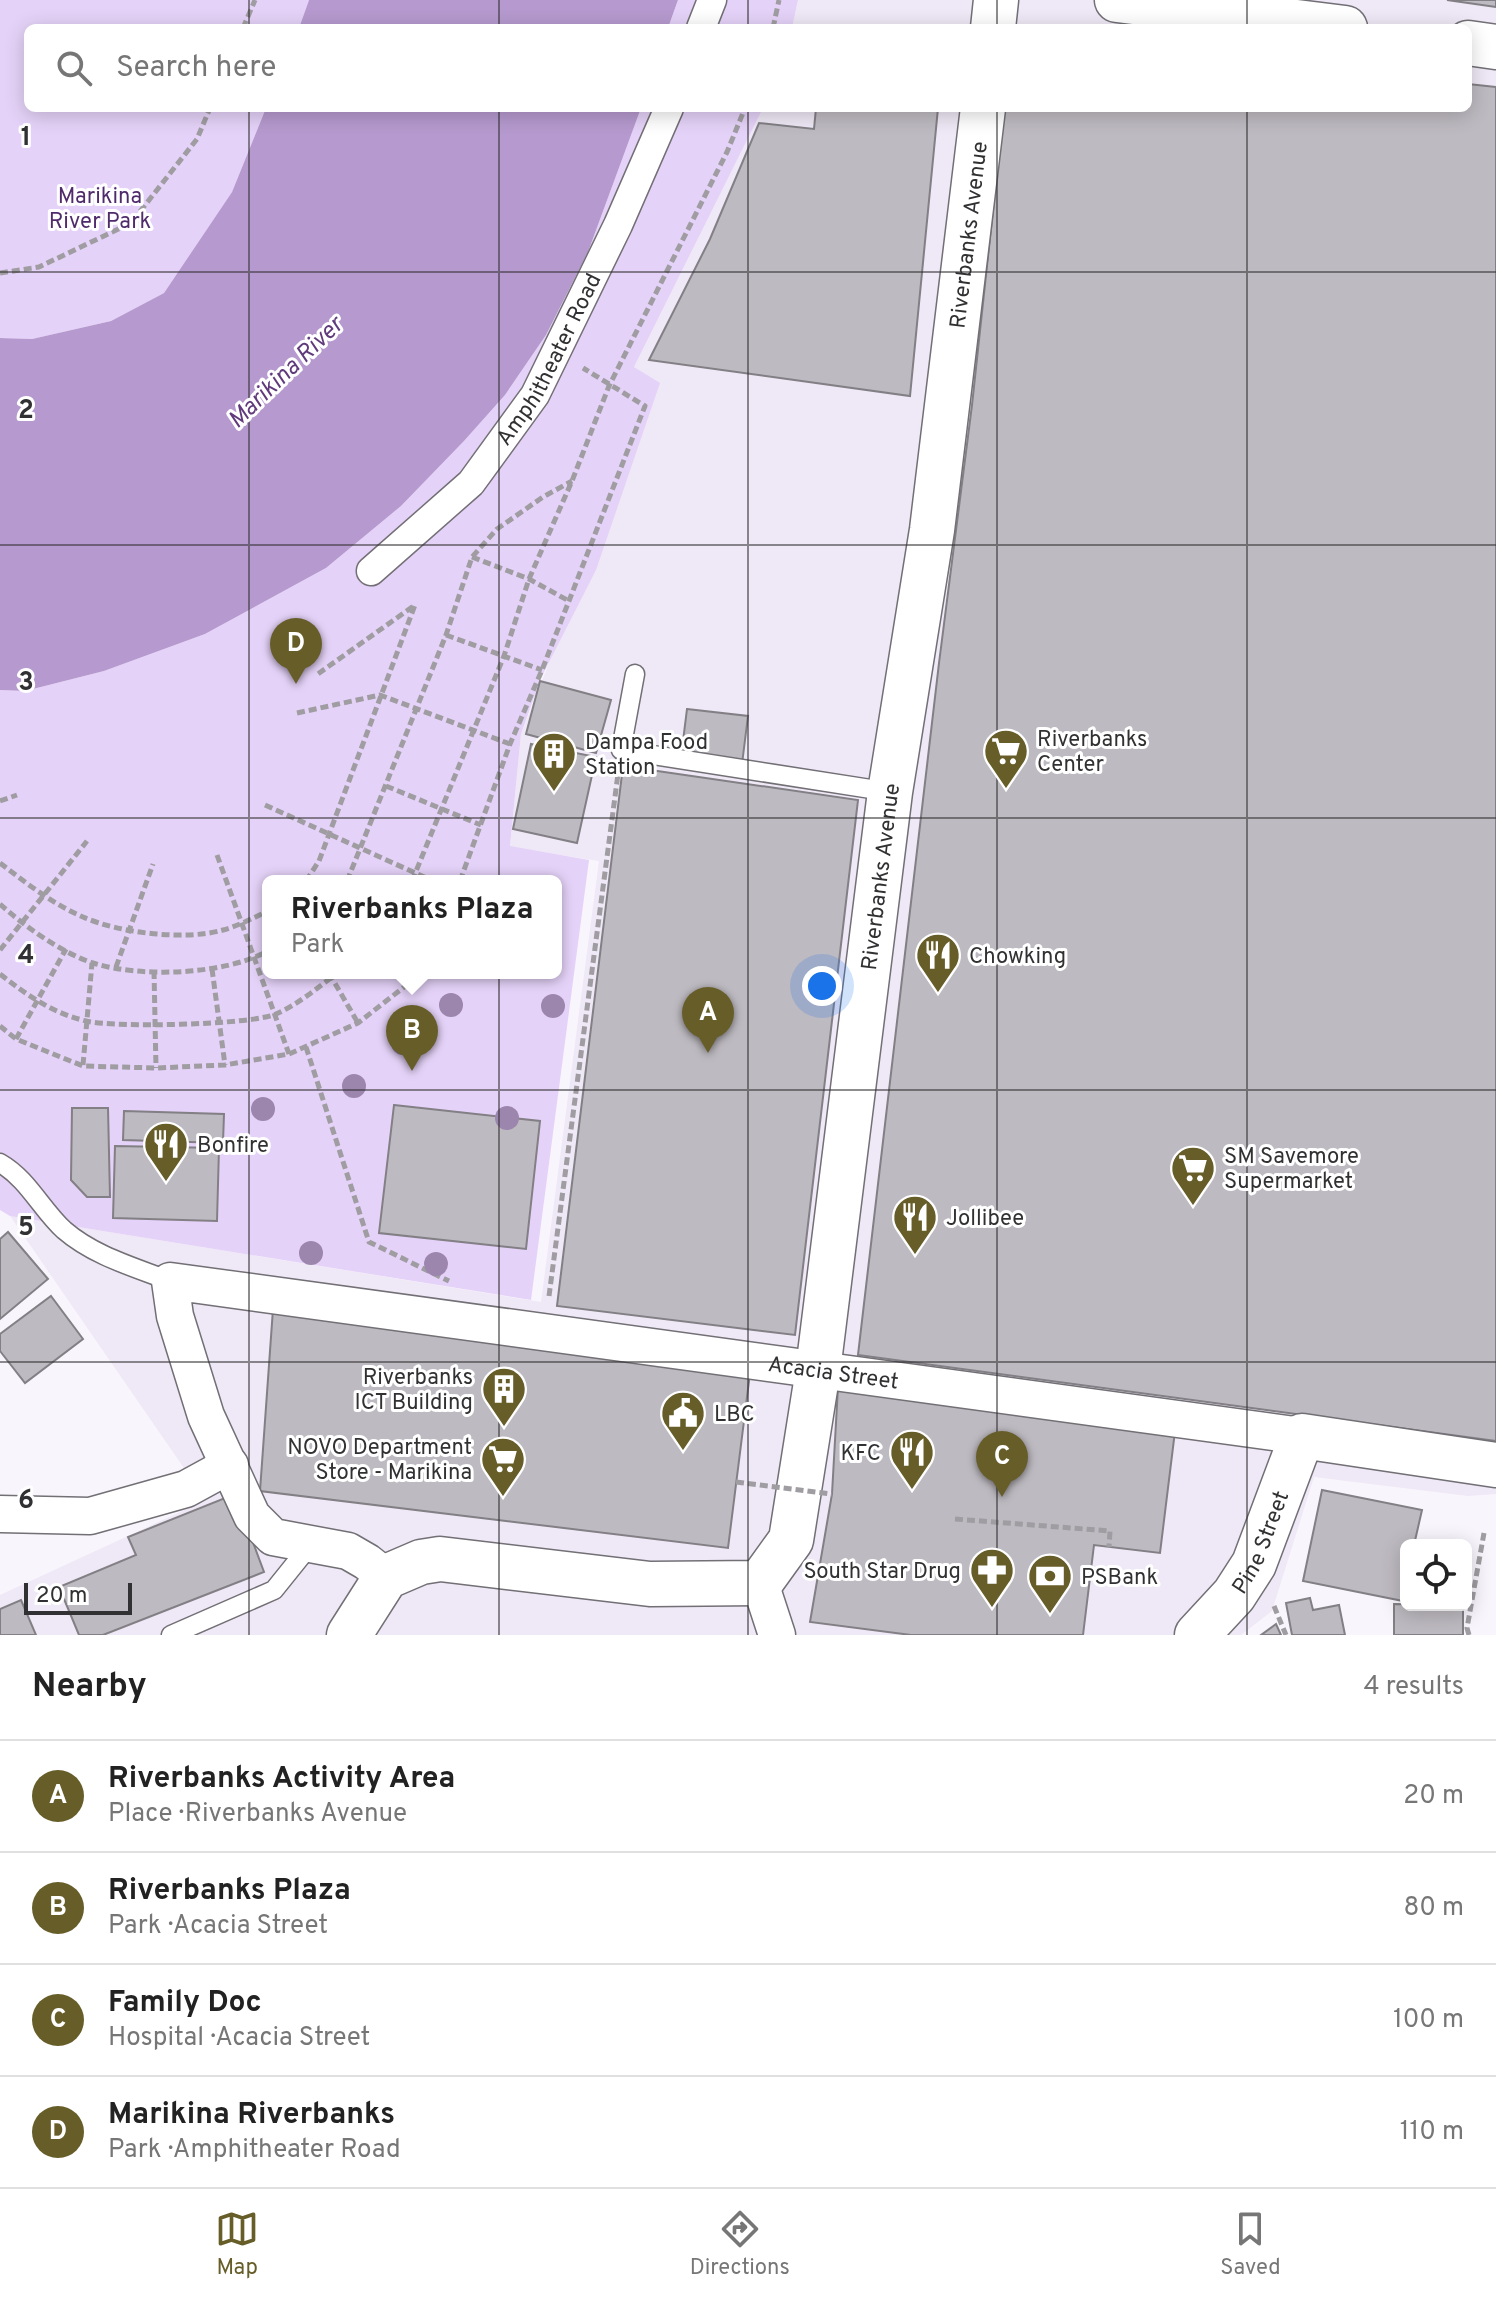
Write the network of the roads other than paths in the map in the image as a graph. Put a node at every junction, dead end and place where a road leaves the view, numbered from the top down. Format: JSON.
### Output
{"nodes":[{"id":1,"x":712,"y":0,"type":"edge"},
{"id":2,"x":996,"y":0,"type":"edge"},
{"id":3,"x":1117,"y":0,"type":"edge"},
{"id":4,"x":703,"y":24,"type":"edge"},
{"id":5,"x":993,"y":24,"type":"edge"},
{"id":6,"x":1312,"y":24,"type":"edge"},
{"id":7,"x":1472,"y":44,"type":"edge"},
{"id":8,"x":1496,"y":47,"type":"edge"},
{"id":9,"x":667,"y":112,"type":"edge"},
{"id":10,"x":983,"y":112,"type":"edge"},
{"id":11,"x":371,"y":571,"type":"dead end"},
{"id":12,"x":635,"y":674,"type":"dead end"},
{"id":13,"x":890,"y":792,"type":"junction"},
{"id":14,"x":0,"y":1163,"type":"edge"},
{"id":15,"x":170,"y":1281,"type":"junction"},
{"id":16,"x":818,"y":1370,"type":"junction"},
{"id":17,"x":1302,"y":1436,"type":"junction"},
{"id":18,"x":230,"y":1465,"type":"junction"},
{"id":19,"x":1496,"y":1465,"type":"edge"},
{"id":20,"x":0,"y":1514,"type":"edge"},
{"id":21,"x":311,"y":1544,"type":"junction"},
{"id":22,"x":386,"y":1577,"type":"junction"},
{"id":23,"x":760,"y":1583,"type":"junction"},
{"id":24,"x":171,"y":1635,"type":"edge"},
{"id":25,"x":349,"y":1635,"type":"edge"},
{"id":26,"x":777,"y":1635,"type":"edge"},
{"id":27,"x":1197,"y":1635,"type":"edge"}],
"edges":[{"from":1,"to":4,"type":"street"},
{"from":2,"to":5,"type":"street"},
{"from":3,"to":6,"type":"street"},
{"from":7,"to":8,"type":"street"},
{"from":9,"to":11,"type":"street","name":"Amphitheater Road"},
{"from":10,"to":13,"type":"street","name":"Riverbanks Avenue"},
{"from":12,"to":13,"type":"lane"},
{"from":13,"to":16,"type":"street","name":"Riverbanks Avenue"},
{"from":14,"to":15,"type":"lane"},
{"from":15,"to":16,"type":"street","name":"Acacia Street"},
{"from":15,"to":18,"type":"street"},
{"from":16,"to":17,"type":"street","name":"Acacia Street"},
{"from":16,"to":23,"type":"street","name":"Riverbanks Avenue"},
{"from":17,"to":19,"type":"street","name":"Acacia Street"},
{"from":17,"to":27,"type":"street","name":"Pine Street"},
{"from":18,"to":20,"type":"street"},
{"from":18,"to":21,"type":"street"},
{"from":21,"to":22,"type":"street"},
{"from":21,"to":24,"type":"lane"},
{"from":22,"to":23,"type":"street"},
{"from":22,"to":25,"type":"street"},
{"from":23,"to":26,"type":"street"}]}
